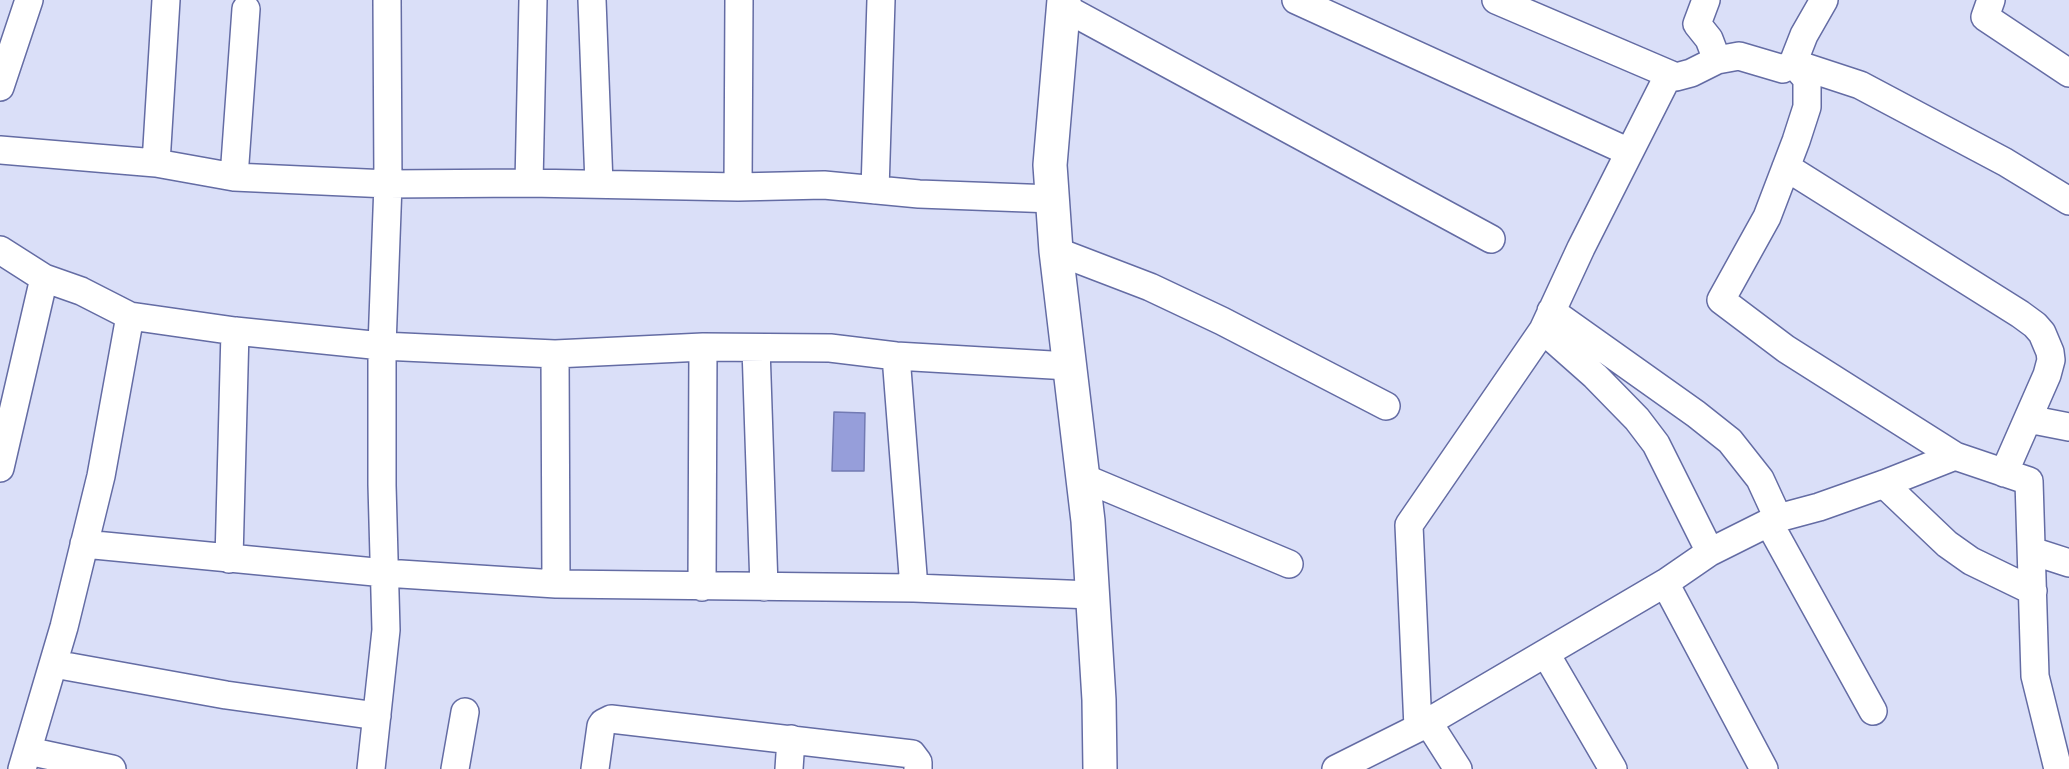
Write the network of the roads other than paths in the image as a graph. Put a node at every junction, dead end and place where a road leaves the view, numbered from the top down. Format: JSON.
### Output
{"nodes":[{"id":1,"x":29,"y":0,"type":"edge"},
{"id":2,"x":166,"y":0,"type":"edge"},
{"id":3,"x":387,"y":0,"type":"edge"},
{"id":4,"x":533,"y":0,"type":"edge"},
{"id":5,"x":592,"y":0,"type":"edge"},
{"id":6,"x":739,"y":0,"type":"edge"},
{"id":7,"x":881,"y":0,"type":"edge"},
{"id":8,"x":1296,"y":0,"type":"edge"},
{"id":9,"x":1496,"y":0,"type":"edge"},
{"id":10,"x":1824,"y":0,"type":"edge"},
{"id":11,"x":1991,"y":0,"type":"edge"},
{"id":12,"x":1064,"y":3,"type":"edge"},
{"id":13,"x":1698,"y":3,"type":"edge"},
{"id":14,"x":246,"y":9,"type":"dead end"},
{"id":15,"x":1717,"y":60,"type":"junction"},
{"id":16,"x":1793,"y":63,"type":"junction"},
{"id":17,"x":2069,"y":73,"type":"edge"},
{"id":18,"x":1669,"y":74,"type":"junction"},
{"id":19,"x":0,"y":87,"type":"edge"},
{"id":20,"x":0,"y":150,"type":"edge"},
{"id":21,"x":1629,"y":152,"type":"junction"},
{"id":22,"x":156,"y":163,"type":"junction"},
{"id":23,"x":1786,"y":167,"type":"junction"},
{"id":24,"x":234,"y":177,"type":"junction"},
{"id":25,"x":529,"y":183,"type":"junction"},
{"id":26,"x":388,"y":184,"type":"junction"},
{"id":27,"x":599,"y":184,"type":"junction"},
{"id":28,"x":738,"y":187,"type":"junction"},
{"id":29,"x":875,"y":190,"type":"junction"},
{"id":30,"x":1053,"y":199,"type":"junction"},
{"id":31,"x":2069,"y":201,"type":"edge"},
{"id":32,"x":1491,"y":239,"type":"dead end"},
{"id":33,"x":0,"y":250,"type":"edge"},
{"id":34,"x":1056,"y":251,"type":"junction"},
{"id":35,"x":44,"y":278,"type":"junction"},
{"id":36,"x":130,"y":316,"type":"junction"},
{"id":37,"x":1547,"y":321,"type":"junction"},
{"id":38,"x":235,"y":331,"type":"junction"},
{"id":39,"x":382,"y":346,"type":"junction"},
{"id":40,"x":703,"y":348,"type":"junction"},
{"id":41,"x":756,"y":348,"type":"junction"},
{"id":42,"x":555,"y":354,"type":"junction"},
{"id":43,"x":896,"y":356,"type":"junction"},
{"id":44,"x":1069,"y":366,"type":"junction"},
{"id":45,"x":1386,"y":406,"type":"dead end"},
{"id":46,"x":2028,"y":419,"type":"junction"},
{"id":47,"x":2069,"y":427,"type":"edge"},
{"id":48,"x":1954,"y":456,"type":"junction"},
{"id":49,"x":0,"y":468,"type":"edge"},
{"id":50,"x":2004,"y":473,"type":"junction"},
{"id":51,"x":1084,"y":478,"type":"junction"},
{"id":52,"x":1884,"y":484,"type":"junction"},
{"id":53,"x":1773,"y":520,"type":"junction"},
{"id":54,"x":84,"y":544,"type":"junction"},
{"id":55,"x":2032,"y":551,"type":"junction"},
{"id":56,"x":1710,"y":552,"type":"junction"},
{"id":57,"x":229,"y":559,"type":"junction"},
{"id":58,"x":2069,"y":563,"type":"edge"},
{"id":59,"x":1289,"y":564,"type":"dead end"},
{"id":60,"x":385,"y":573,"type":"junction"},
{"id":61,"x":1665,"y":583,"type":"junction"},
{"id":62,"x":556,"y":584,"type":"junction"},
{"id":63,"x":702,"y":587,"type":"junction"},
{"id":64,"x":764,"y":587,"type":"junction"},
{"id":65,"x":914,"y":588,"type":"junction"},
{"id":66,"x":2033,"y":591,"type":"junction"},
{"id":67,"x":1092,"y":595,"type":"junction"},
{"id":68,"x":1546,"y":654,"type":"junction"},
{"id":69,"x":54,"y":664,"type":"junction"},
{"id":70,"x":1873,"y":711,"type":"dead end"},
{"id":71,"x":465,"y":712,"type":"dead end"},
{"id":72,"x":377,"y":717,"type":"junction"},
{"id":73,"x":1423,"y":725,"type":"junction"},
{"id":74,"x":791,"y":739,"type":"junction"},
{"id":75,"x":25,"y":760,"type":"edge"},
{"id":76,"x":112,"y":769,"type":"edge"},
{"id":77,"x":371,"y":769,"type":"edge"},
{"id":78,"x":455,"y":769,"type":"edge"},
{"id":79,"x":595,"y":769,"type":"edge"},
{"id":80,"x":789,"y":769,"type":"edge"},
{"id":81,"x":918,"y":769,"type":"edge"},
{"id":82,"x":1100,"y":769,"type":"edge"},
{"id":83,"x":1336,"y":769,"type":"edge"},
{"id":84,"x":1458,"y":769,"type":"edge"},
{"id":85,"x":1613,"y":769,"type":"edge"},
{"id":86,"x":1764,"y":769,"type":"edge"},
{"id":87,"x":2058,"y":769,"type":"edge"}],
"edges":[{"from":1,"to":19,"type":"street"},
{"from":2,"to":22,"type":"street"},
{"from":3,"to":26,"type":"street"},
{"from":4,"to":25,"type":"street"},
{"from":5,"to":27,"type":"street"},
{"from":6,"to":28,"type":"street"},
{"from":7,"to":29,"type":"street"},
{"from":8,"to":21,"type":"street"},
{"from":9,"to":18,"type":"street"},
{"from":10,"to":16,"type":"street"},
{"from":11,"to":17,"type":"street"},
{"from":12,"to":30,"type":"street"},
{"from":12,"to":32,"type":"street"},
{"from":13,"to":15,"type":"street"},
{"from":14,"to":24,"type":"street"},
{"from":15,"to":16,"type":"street"},
{"from":15,"to":18,"type":"street"},
{"from":16,"to":23,"type":"street"},
{"from":16,"to":31,"type":"street"},
{"from":18,"to":21,"type":"street"},
{"from":20,"to":22,"type":"street"},
{"from":21,"to":37,"type":"street"},
{"from":22,"to":24,"type":"street"},
{"from":23,"to":46,"type":"street"},
{"from":23,"to":48,"type":"street"},
{"from":24,"to":26,"type":"street"},
{"from":25,"to":26,"type":"street"},
{"from":25,"to":27,"type":"street"},
{"from":26,"to":39,"type":"street"},
{"from":27,"to":28,"type":"street"},
{"from":28,"to":29,"type":"street"},
{"from":29,"to":30,"type":"street"},
{"from":30,"to":34,"type":"street"},
{"from":33,"to":35,"type":"street"},
{"from":34,"to":44,"type":"street"},
{"from":34,"to":45,"type":"street"},
{"from":35,"to":36,"type":"street"},
{"from":35,"to":49,"type":"street"},
{"from":36,"to":38,"type":"street"},
{"from":36,"to":54,"type":"street"},
{"from":37,"to":53,"type":"street"},
{"from":37,"to":56,"type":"street"},
{"from":37,"to":73,"type":"street"},
{"from":38,"to":39,"type":"street"},
{"from":38,"to":57,"type":"street"},
{"from":39,"to":42,"type":"street"},
{"from":39,"to":60,"type":"street"},
{"from":40,"to":41,"type":"street"},
{"from":40,"to":42,"type":"street"},
{"from":40,"to":63,"type":"street"},
{"from":41,"to":43,"type":"street"},
{"from":41,"to":64,"type":"street"},
{"from":42,"to":62,"type":"street"},
{"from":43,"to":44,"type":"street"},
{"from":43,"to":65,"type":"street"},
{"from":44,"to":51,"type":"street"},
{"from":46,"to":47,"type":"street"},
{"from":46,"to":50,"type":"street"},
{"from":48,"to":50,"type":"street"},
{"from":48,"to":52,"type":"street"},
{"from":50,"to":55,"type":"street"},
{"from":51,"to":59,"type":"street"},
{"from":51,"to":67,"type":"street"},
{"from":52,"to":53,"type":"street"},
{"from":52,"to":66,"type":"street"},
{"from":53,"to":56,"type":"street"},
{"from":53,"to":70,"type":"street"},
{"from":54,"to":57,"type":"street"},
{"from":54,"to":69,"type":"street"},
{"from":55,"to":58,"type":"street"},
{"from":55,"to":66,"type":"street"},
{"from":56,"to":61,"type":"street"},
{"from":57,"to":60,"type":"street"},
{"from":60,"to":62,"type":"street"},
{"from":60,"to":72,"type":"street"},
{"from":61,"to":68,"type":"street"},
{"from":61,"to":86,"type":"street"},
{"from":62,"to":63,"type":"street"},
{"from":63,"to":64,"type":"street"},
{"from":64,"to":65,"type":"street"},
{"from":65,"to":67,"type":"street"},
{"from":66,"to":87,"type":"street"},
{"from":67,"to":82,"type":"street"},
{"from":68,"to":73,"type":"street"},
{"from":68,"to":85,"type":"street"},
{"from":69,"to":72,"type":"street"},
{"from":69,"to":75,"type":"street"},
{"from":71,"to":78,"type":"street"},
{"from":72,"to":77,"type":"street"},
{"from":73,"to":83,"type":"street"},
{"from":73,"to":84,"type":"street"},
{"from":74,"to":79,"type":"street"},
{"from":74,"to":80,"type":"street"},
{"from":74,"to":81,"type":"street"},
{"from":75,"to":76,"type":"street"}]}
